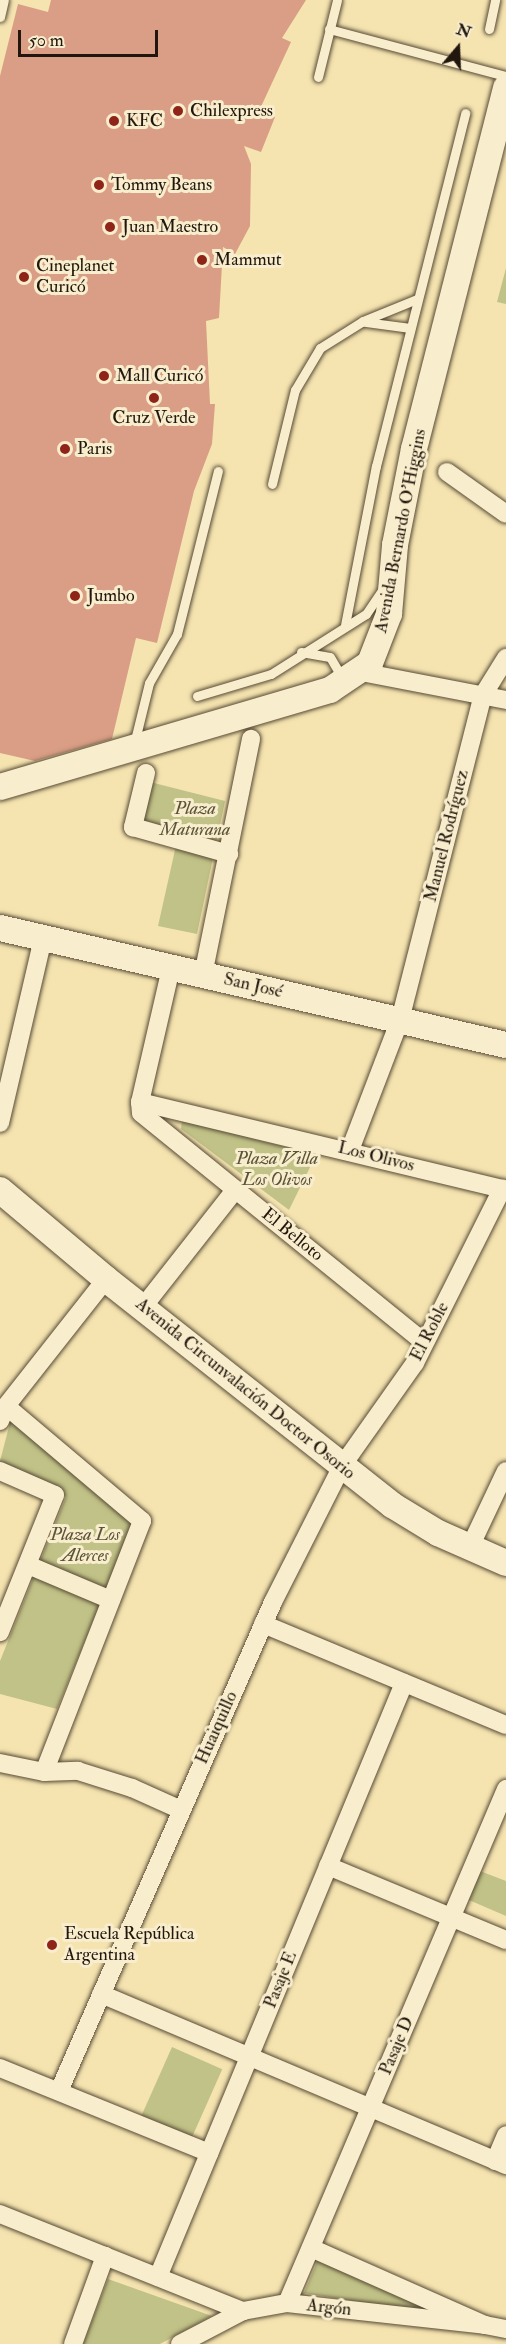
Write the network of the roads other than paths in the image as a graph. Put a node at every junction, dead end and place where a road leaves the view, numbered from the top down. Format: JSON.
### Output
{"nodes":[{"id":1,"x":4,"y":0,"type":"edge"},
{"id":2,"x":337,"y":0,"type":"edge"},
{"id":3,"x":495,"y":0,"type":"edge"},
{"id":4,"x":0,"y":17,"type":"edge"},
{"id":5,"x":489,"y":29,"type":"dead end"},
{"id":6,"x":329,"y":30,"type":"junction"},
{"id":7,"x":506,"y":76,"type":"edge"},
{"id":8,"x":318,"y":77,"type":"dead end"},
{"id":9,"x":506,"y":88,"type":"edge"},
{"id":10,"x":465,"y":113,"type":"dead end"},
{"id":11,"x":417,"y":299,"type":"junction"},
{"id":12,"x":363,"y":321,"type":"junction"},
{"id":13,"x":410,"y":328,"type":"junction"},
{"id":14,"x":218,"y":471,"type":"dead end"},
{"id":15,"x":447,"y":472,"type":"dead end"},
{"id":16,"x":272,"y":484,"type":"dead end"},
{"id":17,"x":506,"y":514,"type":"edge"},
{"id":18,"x":395,"y":545,"type":"junction"},
{"id":19,"x":345,"y":625,"type":"junction"},
{"id":20,"x":301,"y":652,"type":"junction"},
{"id":21,"x":506,"y":658,"type":"edge"},
{"id":22,"x":361,"y":672,"type":"junction"},
{"id":23,"x":330,"y":690,"type":"junction"},
{"id":24,"x":483,"y":695,"type":"junction"},
{"id":25,"x":197,"y":696,"type":"dead end"},
{"id":26,"x":506,"y":700,"type":"edge"},
{"id":27,"x":251,"y":739,"type":"dead end"},
{"id":28,"x":133,"y":749,"type":"junction"},
{"id":29,"x":146,"y":773,"type":"dead end"},
{"id":30,"x":0,"y":787,"type":"edge"},
{"id":31,"x":229,"y":854,"type":"junction"},
{"id":32,"x":0,"y":928,"type":"edge"},
{"id":33,"x":43,"y":938,"type":"junction"},
{"id":34,"x":171,"y":968,"type":"junction"},
{"id":35,"x":203,"y":975,"type":"junction"},
{"id":36,"x":400,"y":1020,"type":"junction"},
{"id":37,"x":506,"y":1045,"type":"edge"},
{"id":38,"x":140,"y":1102,"type":"junction"},
{"id":39,"x":0,"y":1122,"type":"edge"},
{"id":40,"x":350,"y":1150,"type":"junction"},
{"id":41,"x":504,"y":1189,"type":"edge"},
{"id":42,"x":0,"y":1190,"type":"edge"},
{"id":43,"x":236,"y":1190,"type":"junction"},
{"id":44,"x":106,"y":1279,"type":"junction"},
{"id":45,"x":143,"y":1307,"type":"junction"},
{"id":46,"x":425,"y":1342,"type":"junction"},
{"id":47,"x":3,"y":1414,"type":"edge"},
{"id":48,"x":342,"y":1466,"type":"junction"},
{"id":49,"x":0,"y":1471,"type":"edge"},
{"id":50,"x":506,"y":1472,"type":"edge"},
{"id":51,"x":470,"y":1547,"type":"junction"},
{"id":52,"x":506,"y":1563,"type":"edge"},
{"id":53,"x":28,"y":1565,"type":"junction"},
{"id":54,"x":111,"y":1600,"type":"junction"},
{"id":55,"x":263,"y":1624,"type":"junction"},
{"id":56,"x":1,"y":1626,"type":"edge"},
{"id":57,"x":404,"y":1683,"type":"junction"},
{"id":58,"x":506,"y":1725,"type":"edge"},
{"id":59,"x":0,"y":1763,"type":"edge"},
{"id":60,"x":44,"y":1772,"type":"junction"},
{"id":61,"x":506,"y":1789,"type":"edge"},
{"id":62,"x":180,"y":1810,"type":"junction"},
{"id":63,"x":328,"y":1866,"type":"junction"},
{"id":64,"x":451,"y":1918,"type":"junction"},
{"id":65,"x":506,"y":1940,"type":"edge"},
{"id":66,"x":101,"y":1994,"type":"junction"},
{"id":67,"x":250,"y":2056,"type":"junction"},
{"id":68,"x":0,"y":2068,"type":"edge"},
{"id":69,"x":59,"y":2091,"type":"junction"},
{"id":70,"x":370,"y":2108,"type":"junction"},
{"id":71,"x":506,"y":2135,"type":"edge"},
{"id":72,"x":209,"y":2154,"type":"junction"},
{"id":73,"x":501,"y":2163,"type":"edge"},
{"id":74,"x":0,"y":2214,"type":"edge"},
{"id":75,"x":311,"y":2248,"type":"junction"},
{"id":76,"x":105,"y":2256,"type":"junction"},
{"id":77,"x":158,"y":2277,"type":"junction"},
{"id":78,"x":287,"y":2304,"type":"junction"},
{"id":79,"x":243,"y":2311,"type":"junction"},
{"id":80,"x":485,"y":2325,"type":"junction"},
{"id":81,"x":506,"y":2329,"type":"edge"},
{"id":82,"x":73,"y":2344,"type":"edge"},
{"id":83,"x":180,"y":2344,"type":"edge"}],
"edges":[{"from":1,"to":4,"type":"lane"},
{"from":2,"to":6,"type":"lane"},
{"from":3,"to":5,"type":"lane"},
{"from":6,"to":7,"type":"lane"},
{"from":6,"to":8,"type":"lane"},
{"from":9,"to":18,"type":"main road","name":"Avenida Bernardo O'Higgins"},
{"from":10,"to":11,"type":"lane"},
{"from":11,"to":12,"type":"lane"},
{"from":11,"to":13,"type":"lane"},
{"from":12,"to":13,"type":"lane"},
{"from":12,"to":16,"type":"lane"},
{"from":13,"to":19,"type":"lane"},
{"from":14,"to":28,"type":"lane"},
{"from":15,"to":17,"type":"street"},
{"from":18,"to":19,"type":"lane"},
{"from":18,"to":22,"type":"main road","name":"Avenida Bernardo O'Higgins"},
{"from":19,"to":20,"type":"lane"},
{"from":20,"to":23,"type":"lane"},
{"from":20,"to":25,"type":"lane"},
{"from":21,"to":24,"type":"street","name":"Manuel Rodríguez"},
{"from":22,"to":23,"type":"main road","name":"Avenida Bernardo O'Higgins"},
{"from":22,"to":24,"type":"street"},
{"from":23,"to":28,"type":"main road","name":"Avenida Bernardo O'Higgins"},
{"from":24,"to":26,"type":"street"},
{"from":24,"to":36,"type":"street","name":"Manuel Rodríguez"},
{"from":27,"to":31,"type":"street"},
{"from":28,"to":30,"type":"main road","name":"Avenida Bernardo O'Higgins"},
{"from":29,"to":31,"type":"street"},
{"from":31,"to":35,"type":"street"},
{"from":32,"to":33,"type":"main road","name":"San José"},
{"from":33,"to":34,"type":"main road","name":"San José"},
{"from":33,"to":39,"type":"street"},
{"from":34,"to":35,"type":"main road","name":"San José"},
{"from":34,"to":38,"type":"street"},
{"from":35,"to":36,"type":"main road","name":"San José"},
{"from":36,"to":37,"type":"main road","name":"San José"},
{"from":36,"to":40,"type":"street","name":"Manuel Rodríguez"},
{"from":38,"to":40,"type":"street","name":"Los Olivos"},
{"from":38,"to":43,"type":"street","name":"El Belloto"},
{"from":40,"to":41,"type":"street","name":"Los Olivos"},
{"from":41,"to":46,"type":"street","name":"El Roble"},
{"from":42,"to":44,"type":"main road","name":"Avenida Circunvalación Doctor Osorio"},
{"from":43,"to":45,"type":"street"},
{"from":43,"to":46,"type":"street","name":"El Belloto"},
{"from":44,"to":45,"type":"main road","name":"Avenida Circunvalación Doctor Osorio"},
{"from":44,"to":47,"type":"street"},
{"from":45,"to":48,"type":"main road","name":"Avenida Circunvalación Doctor Osorio"},
{"from":46,"to":48,"type":"street","name":"El Roble"},
{"from":47,"to":54,"type":"street"},
{"from":48,"to":51,"type":"main road","name":"Avenida Circunvalación Doctor Osorio"},
{"from":48,"to":55,"type":"street","name":"Huaiquillo"},
{"from":49,"to":53,"type":"street"},
{"from":50,"to":51,"type":"street"},
{"from":51,"to":52,"type":"main road","name":"Avenida Circunvalación Doctor Osorio"},
{"from":53,"to":54,"type":"street"},
{"from":53,"to":56,"type":"street"},
{"from":54,"to":60,"type":"street"},
{"from":55,"to":57,"type":"street"},
{"from":55,"to":62,"type":"street","name":"Huaiquillo"},
{"from":57,"to":58,"type":"street"},
{"from":57,"to":63,"type":"street","name":"Pasaje E"},
{"from":59,"to":60,"type":"street"},
{"from":60,"to":62,"type":"street"},
{"from":61,"to":64,"type":"street","name":"Pasaje D"},
{"from":62,"to":66,"type":"street","name":"Huaiquillo"},
{"from":63,"to":64,"type":"street"},
{"from":63,"to":67,"type":"street","name":"Pasaje E"},
{"from":64,"to":65,"type":"street"},
{"from":64,"to":70,"type":"street","name":"Pasaje D"},
{"from":66,"to":67,"type":"street"},
{"from":66,"to":69,"type":"street","name":"Huaiquillo"},
{"from":67,"to":70,"type":"street"},
{"from":67,"to":72,"type":"street","name":"Pasaje E"},
{"from":68,"to":69,"type":"street"},
{"from":69,"to":72,"type":"street"},
{"from":70,"to":73,"type":"street"},
{"from":70,"to":75,"type":"street","name":"Pasaje D"},
{"from":71,"to":73,"type":"street"},
{"from":72,"to":77,"type":"street","name":"Pasaje E"},
{"from":74,"to":76,"type":"street"},
{"from":75,"to":78,"type":"street","name":"Pasaje D"},
{"from":75,"to":80,"type":"street"},
{"from":76,"to":77,"type":"street"},
{"from":76,"to":82,"type":"street"},
{"from":77,"to":79,"type":"street"},
{"from":78,"to":79,"type":"street","name":"Argón"},
{"from":78,"to":80,"type":"street","name":"Argón"},
{"from":79,"to":83,"type":"street","name":"Argón"},
{"from":80,"to":81,"type":"street"}]}
